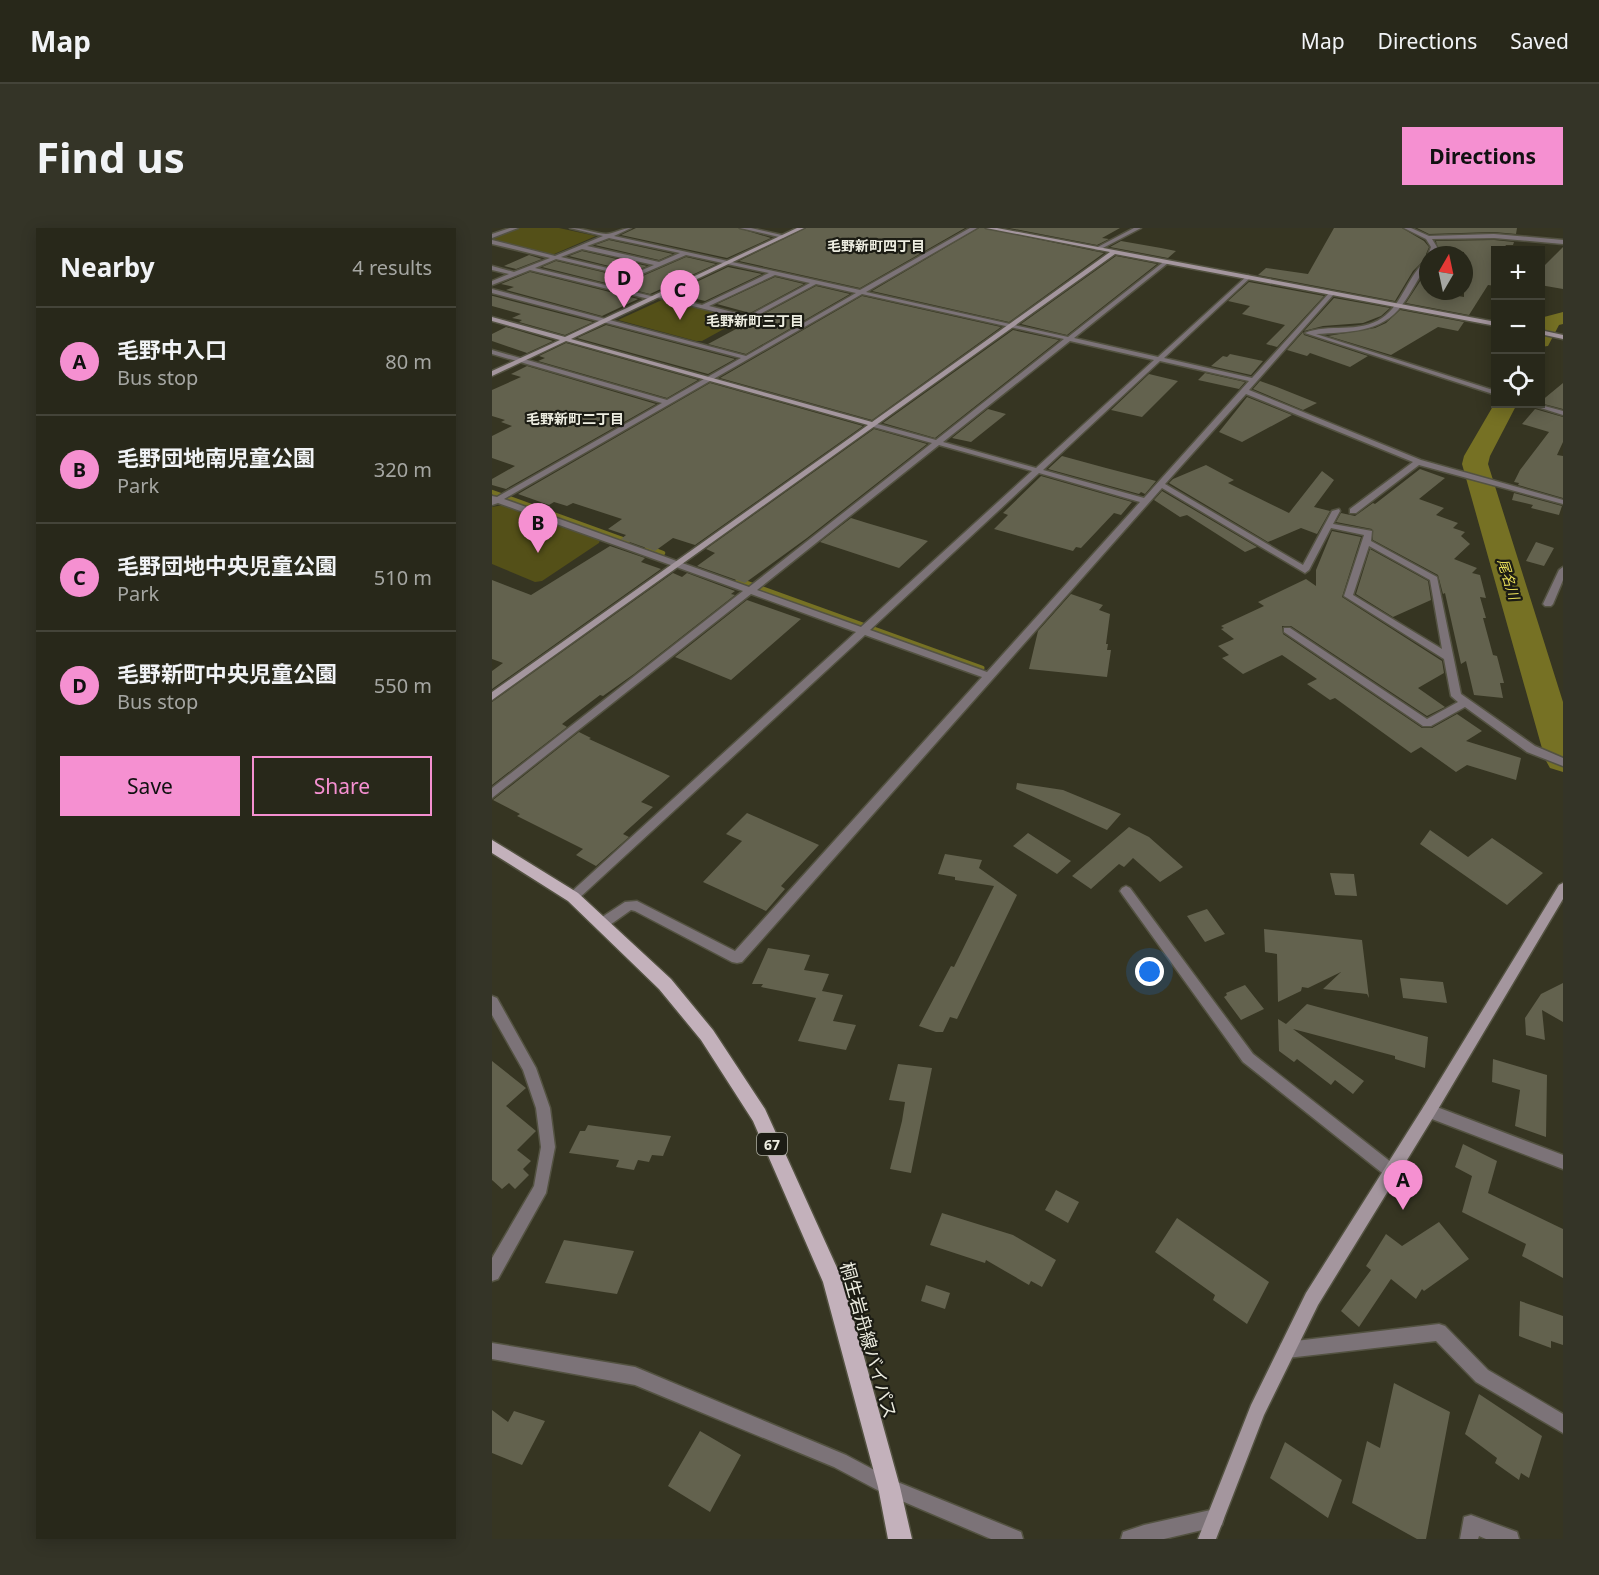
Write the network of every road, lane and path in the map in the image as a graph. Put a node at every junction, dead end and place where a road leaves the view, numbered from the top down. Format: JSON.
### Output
{"nodes":[{"id":1,"x":515,"y":228,"type":"edge"},
{"id":2,"x":573,"y":228,"type":"edge"},
{"id":3,"x":628,"y":228,"type":"edge"},
{"id":4,"x":743,"y":228,"type":"edge"},
{"id":5,"x":801,"y":228,"type":"edge"},
{"id":6,"x":974,"y":228,"type":"edge"},
{"id":7,"x":989,"y":228,"type":"edge"},
{"id":8,"x":1138,"y":228,"type":"edge"},
{"id":9,"x":1407,"y":228,"type":"edge"},
{"id":10,"x":492,"y":236,"type":"edge"},
{"id":11,"x":609,"y":236,"type":"junction"},
{"id":12,"x":783,"y":236,"type":"junction"},
{"id":13,"x":1428,"y":238,"type":"junction"},
{"id":14,"x":492,"y":242,"type":"edge"},
{"id":15,"x":1563,"y":242,"type":"edge"},
{"id":16,"x":1433,"y":246,"type":"edge"},
{"id":17,"x":582,"y":247,"type":"junction"},
{"id":18,"x":1097,"y":249,"type":"junction"},
{"id":19,"x":1114,"y":252,"type":"junction"},
{"id":20,"x":685,"y":253,"type":"junction"},
{"id":21,"x":556,"y":257,"type":"junction"},
{"id":22,"x":1166,"y":262,"type":"junction"},
{"id":23,"x":728,"y":263,"type":"junction"},
{"id":24,"x":659,"y":264,"type":"junction"},
{"id":25,"x":492,"y":268,"type":"edge"},
{"id":26,"x":530,"y":268,"type":"junction"},
{"id":27,"x":1419,"y":272,"type":"edge"},
{"id":28,"x":774,"y":273,"type":"junction"},
{"id":29,"x":515,"y":274,"type":"junction"},
{"id":30,"x":634,"y":276,"type":"junction"},
{"id":31,"x":1248,"y":277,"type":"junction"},
{"id":32,"x":816,"y":282,"type":"junction"},
{"id":33,"x":492,"y":283,"type":"edge"},
{"id":34,"x":608,"y":287,"type":"junction"},
{"id":35,"x":492,"y":291,"type":"edge"},
{"id":36,"x":861,"y":292,"type":"junction"},
{"id":37,"x":1332,"y":293,"type":"junction"},
{"id":38,"x":655,"y":297,"type":"junction"},
{"id":39,"x":1398,"y":305,"type":"junction"},
{"id":40,"x":703,"y":307,"type":"junction"},
{"id":41,"x":492,"y":319,"type":"edge"},
{"id":42,"x":605,"y":320,"type":"junction"},
{"id":43,"x":1491,"y":323,"type":"edge"},
{"id":44,"x":1010,"y":326,"type":"junction"},
{"id":45,"x":1297,"y":332,"type":"junction"},
{"id":46,"x":1308,"y":333,"type":"junction"},
{"id":47,"x":1545,"y":333,"type":"edge"},
{"id":48,"x":1563,"y":337,"type":"edge"},
{"id":49,"x":1069,"y":339,"type":"junction"},
{"id":50,"x":564,"y":340,"type":"junction"},
{"id":51,"x":492,"y":352,"type":"edge"},
{"id":52,"x":747,"y":358,"type":"junction"},
{"id":53,"x":1159,"y":359,"type":"junction"},
{"id":54,"x":520,"y":361,"type":"junction"},
{"id":55,"x":492,"y":374,"type":"edge"},
{"id":56,"x":709,"y":380,"type":"junction"},
{"id":57,"x":1254,"y":380,"type":"junction"},
{"id":58,"x":1245,"y":391,"type":"junction"},
{"id":59,"x":1491,"y":391,"type":"edge"},
{"id":60,"x":668,"y":403,"type":"junction"},
{"id":61,"x":1545,"y":408,"type":"edge"},
{"id":62,"x":1563,"y":413,"type":"edge"},
{"id":63,"x":873,"y":424,"type":"junction"},
{"id":64,"x":938,"y":442,"type":"junction"},
{"id":65,"x":1418,"y":462,"type":"junction"},
{"id":66,"x":1038,"y":470,"type":"junction"},
{"id":67,"x":1160,"y":485,"type":"junction"},
{"id":68,"x":494,"y":500,"type":"edge"},
{"id":69,"x":1146,"y":501,"type":"junction"},
{"id":70,"x":1563,"y":502,"type":"edge"},
{"id":71,"x":1336,"y":511,"type":"dead end"},
{"id":72,"x":1353,"y":511,"type":"dead end"},
{"id":73,"x":1328,"y":525,"type":"junction"},
{"id":74,"x":1367,"y":542,"type":"junction"},
{"id":75,"x":680,"y":564,"type":"junction"},
{"id":76,"x":1563,"y":570,"type":"edge"},
{"id":77,"x":751,"y":590,"type":"junction"},
{"id":78,"x":1548,"y":604,"type":"dead end"},
{"id":79,"x":1287,"y":630,"type":"dead end"},
{"id":80,"x":863,"y":631,"type":"junction"},
{"id":81,"x":1448,"y":657,"type":"junction"},
{"id":82,"x":989,"y":676,"type":"junction"},
{"id":83,"x":492,"y":697,"type":"edge"},
{"id":84,"x":1466,"y":702,"type":"junction"},
{"id":85,"x":1563,"y":762,"type":"edge"},
{"id":86,"x":492,"y":794,"type":"edge"},
{"id":87,"x":492,"y":846,"type":"edge"},
{"id":88,"x":1563,"y":888,"type":"edge"},
{"id":89,"x":1126,"y":891,"type":"dead end"},
{"id":90,"x":573,"y":897,"type":"junction"},
{"id":91,"x":603,"y":923,"type":"junction"},
{"id":92,"x":492,"y":1002,"type":"edge"},
{"id":93,"x":1429,"y":1111,"type":"junction"},
{"id":94,"x":1563,"y":1162,"type":"edge"},
{"id":95,"x":1391,"y":1171,"type":"junction"},
{"id":96,"x":492,"y":1273,"type":"edge"},
{"id":97,"x":1287,"y":1350,"type":"junction"},
{"id":98,"x":492,"y":1352,"type":"edge"},
{"id":99,"x":1563,"y":1424,"type":"edge"},
{"id":100,"x":889,"y":1487,"type":"junction"},
{"id":101,"x":1215,"y":1518,"type":"junction"},
{"id":102,"x":900,"y":1539,"type":"edge"},
{"id":103,"x":1014,"y":1539,"type":"edge"},
{"id":104,"x":1130,"y":1539,"type":"edge"},
{"id":105,"x":1207,"y":1539,"type":"edge"},
{"id":106,"x":1469,"y":1539,"type":"edge"},
{"id":107,"x":1510,"y":1539,"type":"edge"}],
"edges":[{"from":1,"to":10,"type":"street"},
{"from":2,"to":11,"type":"street"},
{"from":3,"to":11,"type":"street"},
{"from":4,"to":12,"type":"street"},
{"from":5,"to":12,"type":"street"},
{"from":6,"to":36,"type":"street"},
{"from":7,"to":18,"type":"street"},
{"from":8,"to":18,"type":"street"},
{"from":9,"to":13,"type":"street"},
{"from":11,"to":17,"type":"street"},
{"from":11,"to":20,"type":"street"},
{"from":12,"to":23,"type":"street"},
{"from":13,"to":15,"type":"street"},
{"from":13,"to":16,"type":"street"},
{"from":14,"to":21,"type":"street"},
{"from":17,"to":21,"type":"street"},
{"from":17,"to":24,"type":"street"},
{"from":18,"to":19,"type":"street"},
{"from":19,"to":22,"type":"street"},
{"from":19,"to":44,"type":"street"},
{"from":20,"to":23,"type":"street"},
{"from":20,"to":24,"type":"street"},
{"from":21,"to":26,"type":"street"},
{"from":21,"to":30,"type":"street"},
{"from":22,"to":31,"type":"street"},
{"from":22,"to":49,"type":"street"},
{"from":23,"to":28,"type":"street"},
{"from":23,"to":38,"type":"street"},
{"from":24,"to":30,"type":"street"},
{"from":25,"to":29,"type":"street"},
{"from":26,"to":29,"type":"street"},
{"from":26,"to":34,"type":"street"},
{"from":27,"to":39,"type":"street"},
{"from":28,"to":32,"type":"street"},
{"from":28,"to":40,"type":"street"},
{"from":29,"to":33,"type":"street"},
{"from":30,"to":34,"type":"street"},
{"from":31,"to":37,"type":"street"},
{"from":31,"to":53,"type":"street"},
{"from":32,"to":36,"type":"street"},
{"from":32,"to":40,"type":"street"},
{"from":34,"to":38,"type":"street"},
{"from":35,"to":42,"type":"street"},
{"from":36,"to":44,"type":"street"},
{"from":36,"to":52,"type":"street"},
{"from":37,"to":39,"type":"street"},
{"from":37,"to":45,"type":"street"},
{"from":38,"to":40,"type":"street"},
{"from":38,"to":42,"type":"street"},
{"from":39,"to":43,"type":"street"},
{"from":39,"to":46,"type":"street"},
{"from":41,"to":50,"type":"street"},
{"from":42,"to":50,"type":"street"},
{"from":42,"to":52,"type":"street"},
{"from":44,"to":49,"type":"street"},
{"from":44,"to":63,"type":"street"},
{"from":45,"to":46,"type":"street"},
{"from":45,"to":57,"type":"street"},
{"from":46,"to":59,"type":"street"},
{"from":47,"to":48,"type":"street"},
{"from":49,"to":53,"type":"street"},
{"from":49,"to":64,"type":"street"},
{"from":50,"to":54,"type":"street"},
{"from":50,"to":56,"type":"street"},
{"from":51,"to":54,"type":"street"},
{"from":52,"to":56,"type":"street"},
{"from":53,"to":57,"type":"street"},
{"from":53,"to":66,"type":"street"},
{"from":54,"to":55,"type":"street"},
{"from":54,"to":60,"type":"street"},
{"from":56,"to":60,"type":"street"},
{"from":56,"to":63,"type":"street"},
{"from":57,"to":58,"type":"street"},
{"from":58,"to":65,"type":"street"},
{"from":58,"to":67,"type":"street"},
{"from":60,"to":68,"type":"street"},
{"from":61,"to":62,"type":"street"},
{"from":63,"to":64,"type":"street"},
{"from":63,"to":75,"type":"street"},
{"from":64,"to":66,"type":"street"},
{"from":64,"to":77,"type":"street"},
{"from":65,"to":70,"type":"street"},
{"from":65,"to":72,"type":"street"},
{"from":66,"to":69,"type":"street"},
{"from":66,"to":80,"type":"street"},
{"from":67,"to":69,"type":"street"},
{"from":67,"to":73,"type":"street"},
{"from":68,"to":75,"type":"street"},
{"from":69,"to":82,"type":"street"},
{"from":71,"to":73,"type":"street"},
{"from":73,"to":74,"type":"street"},
{"from":74,"to":81,"type":"street"},
{"from":74,"to":81,"type":"street"},
{"from":75,"to":77,"type":"street"},
{"from":75,"to":83,"type":"street"},
{"from":76,"to":78,"type":"street"},
{"from":77,"to":80,"type":"street"},
{"from":77,"to":86,"type":"street"},
{"from":79,"to":84,"type":"street"},
{"from":80,"to":82,"type":"street"},
{"from":80,"to":90,"type":"street"},
{"from":81,"to":84,"type":"street"},
{"from":82,"to":91,"type":"street"},
{"from":84,"to":85,"type":"street"},
{"from":87,"to":90,"type":"main road","name":"桐生岩舟線バイパス","number":"67"},
{"from":88,"to":93,"type":"street"},
{"from":89,"to":95,"type":"street"},
{"from":90,"to":91,"type":"main road","name":"桐生岩舟線バイパス","number":"67"},
{"from":91,"to":100,"type":"main road","name":"桐生岩舟線バイパス","number":"67"},
{"from":92,"to":96,"type":"street"},
{"from":93,"to":94,"type":"street"},
{"from":93,"to":95,"type":"street"},
{"from":95,"to":97,"type":"street"},
{"from":97,"to":99,"type":"street"},
{"from":97,"to":101,"type":"street"},
{"from":98,"to":100,"type":"street"},
{"from":100,"to":102,"type":"main road","name":"桐生岩舟線バイパス","number":"67"},
{"from":100,"to":103,"type":"street"},
{"from":101,"to":104,"type":"street"},
{"from":101,"to":105,"type":"street"},
{"from":106,"to":107,"type":"street"}]}
